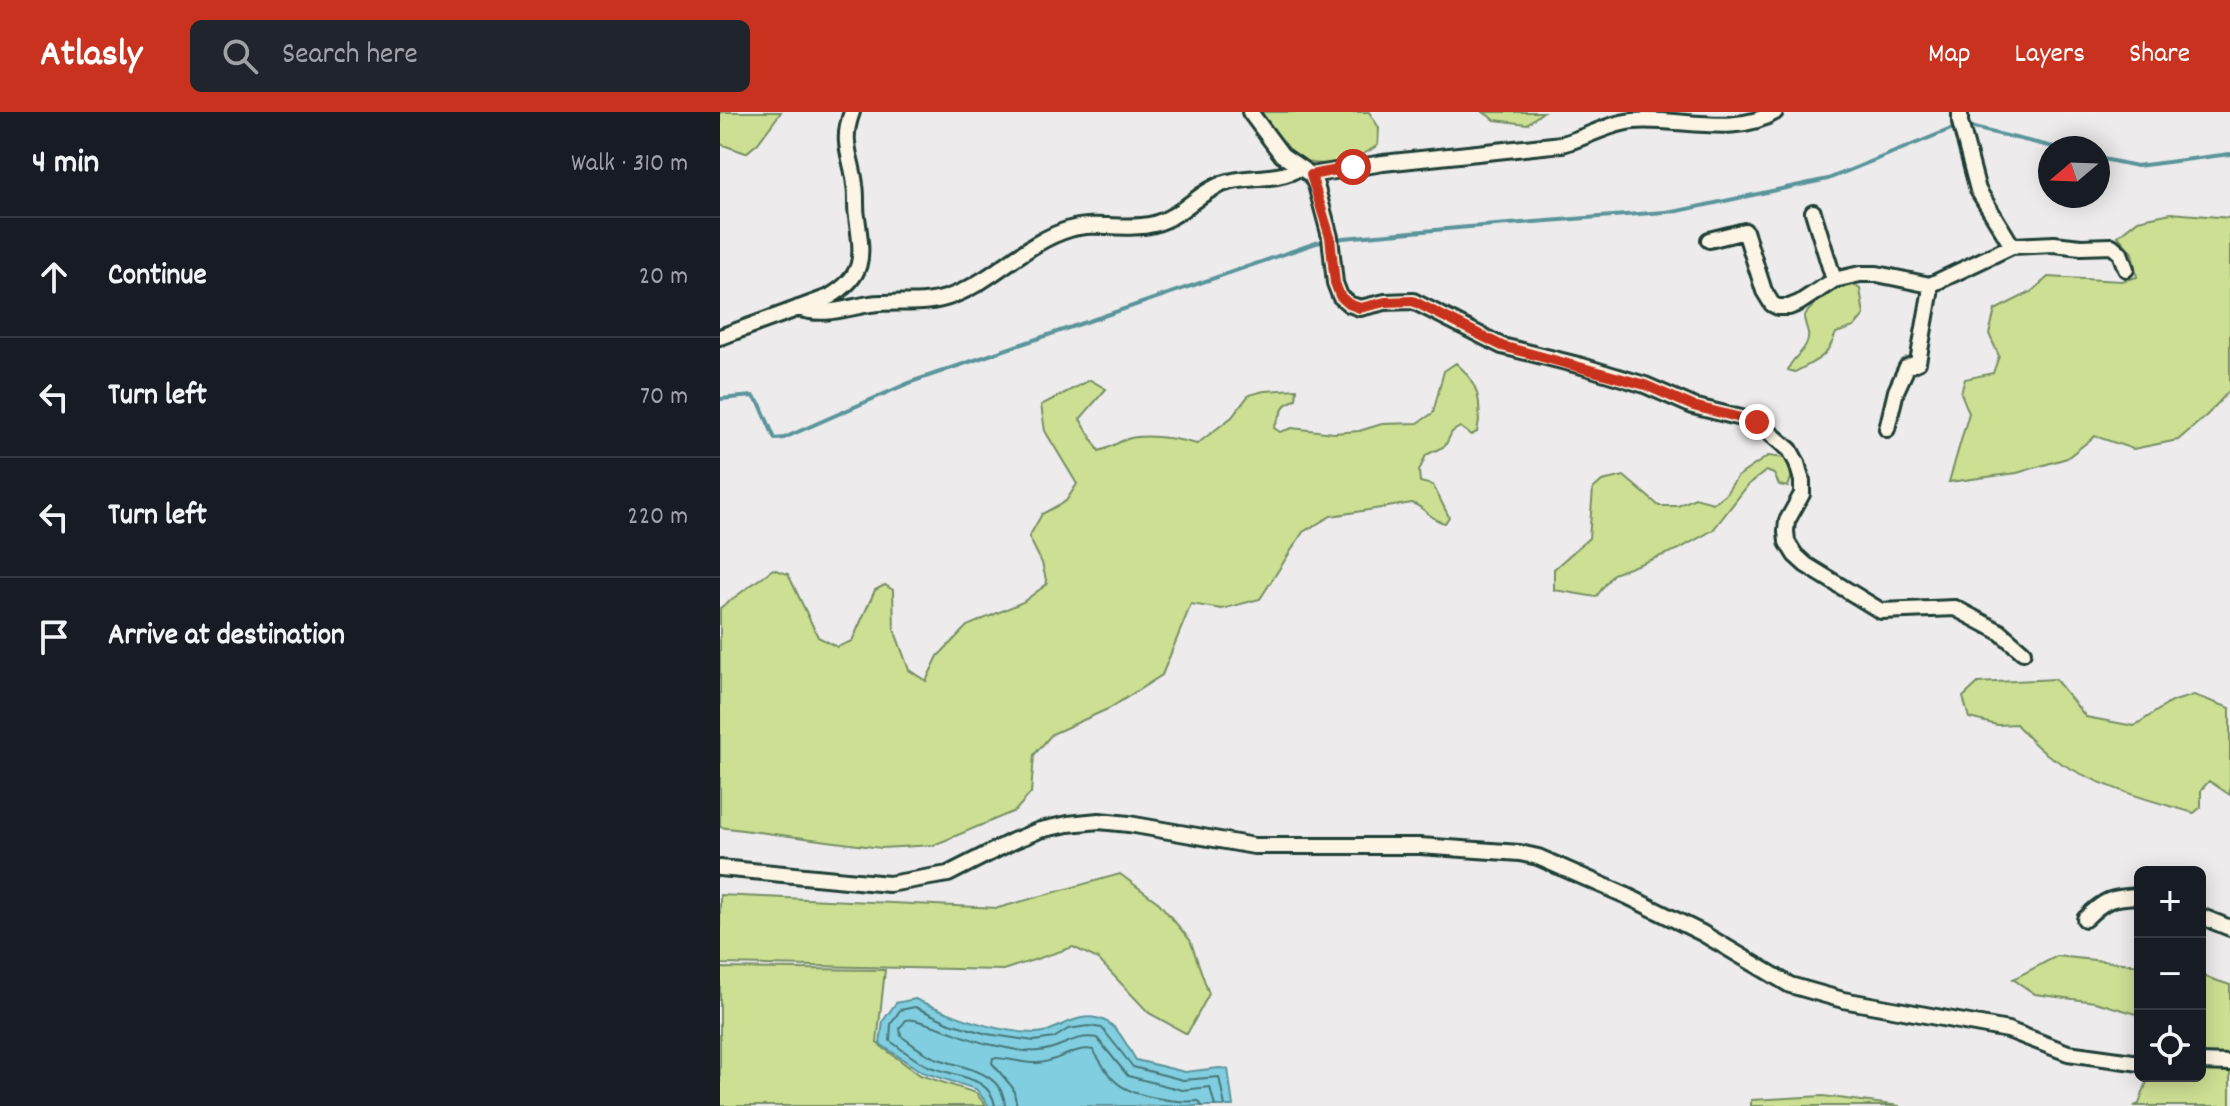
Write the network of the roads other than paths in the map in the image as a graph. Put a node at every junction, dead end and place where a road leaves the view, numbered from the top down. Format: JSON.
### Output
{"nodes":[{"id":1,"x":852,"y":112,"type":"edge"},
{"id":2,"x":1250,"y":112,"type":"edge"},
{"id":3,"x":1775,"y":112,"type":"edge"},
{"id":4,"x":1961,"y":121,"type":"edge"},
{"id":5,"x":1305,"y":171,"type":"junction"},
{"id":6,"x":1813,"y":212,"type":"dead end"},
{"id":7,"x":1709,"y":240,"type":"dead end"},
{"id":8,"x":2012,"y":246,"type":"junction"},
{"id":9,"x":2126,"y":269,"type":"dead end"},
{"id":10,"x":1834,"y":280,"type":"junction"},
{"id":11,"x":1930,"y":285,"type":"junction"},
{"id":12,"x":798,"y":308,"type":"junction"},
{"id":13,"x":720,"y":337,"type":"edge"},
{"id":14,"x":1887,"y":429,"type":"dead end"},
{"id":15,"x":2023,"y":652,"type":"dead end"},
{"id":16,"x":720,"y":868,"type":"edge"},
{"id":17,"x":2134,"y":896,"type":"edge"},
{"id":18,"x":2206,"y":918,"type":"edge"},
{"id":19,"x":2085,"y":919,"type":"dead end"},
{"id":20,"x":2230,"y":928,"type":"edge"},
{"id":21,"x":2134,"y":1062,"type":"edge"},
{"id":22,"x":2206,"y":1062,"type":"edge"},
{"id":23,"x":2230,"y":1063,"type":"edge"}],
"edges":[{"from":1,"to":12,"type":"street"},
{"from":2,"to":5,"type":"street"},
{"from":3,"to":5,"type":"street"},
{"from":4,"to":8,"type":"street"},
{"from":5,"to":12,"type":"street"},
{"from":5,"to":15,"type":"street"},
{"from":6,"to":10,"type":"street"},
{"from":7,"to":10,"type":"street"},
{"from":8,"to":9,"type":"street"},
{"from":8,"to":11,"type":"street"},
{"from":10,"to":11,"type":"street"},
{"from":11,"to":14,"type":"street"},
{"from":12,"to":13,"type":"street"},
{"from":16,"to":21,"type":"street"},
{"from":17,"to":19,"type":"street"},
{"from":18,"to":20,"type":"street"},
{"from":22,"to":23,"type":"street"}]}
